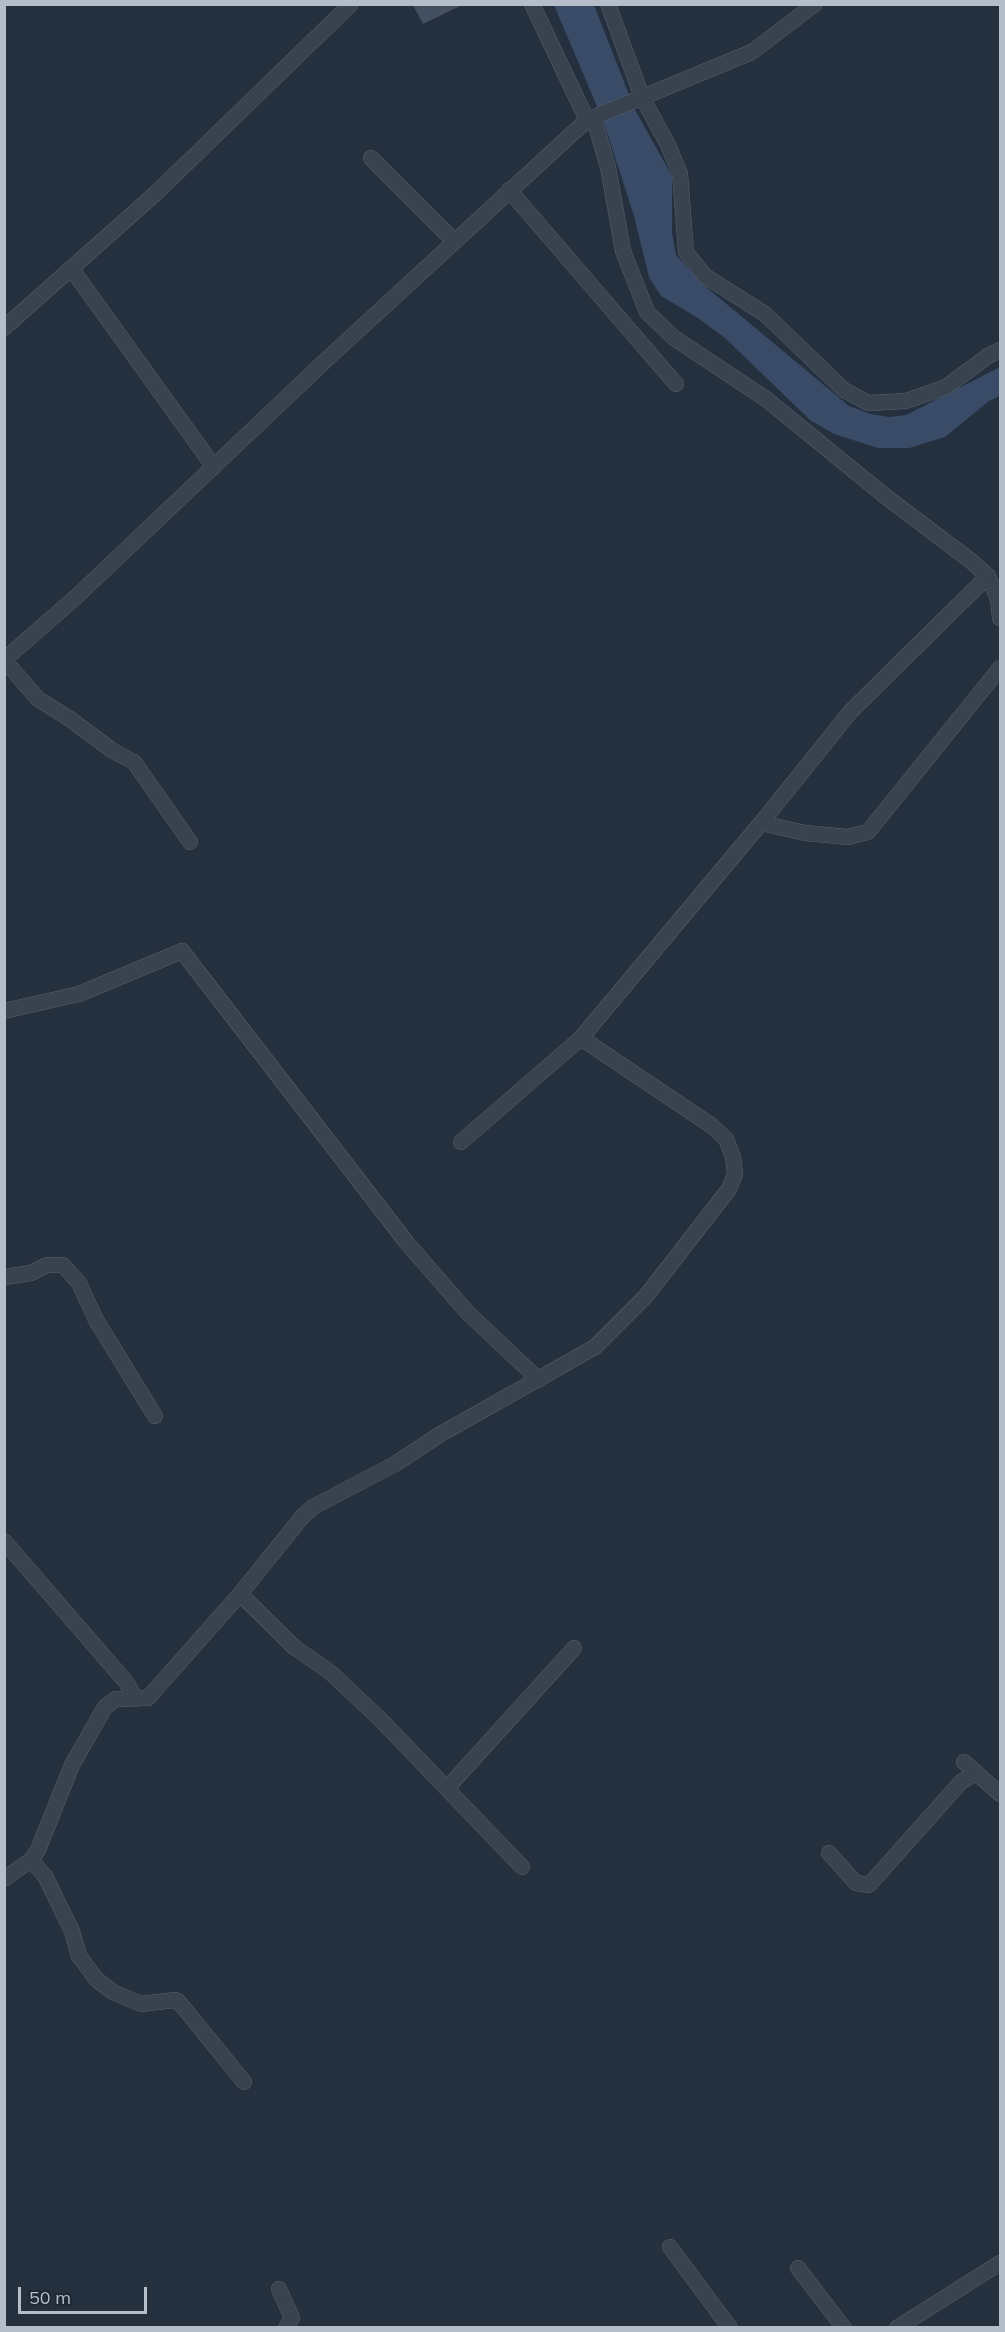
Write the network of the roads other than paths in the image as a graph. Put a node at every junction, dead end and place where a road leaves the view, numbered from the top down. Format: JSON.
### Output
{"nodes":[{"id":1,"x":351,"y":4,"type":"edge"},
{"id":2,"x":532,"y":4,"type":"edge"},
{"id":3,"x":608,"y":4,"type":"edge"},
{"id":4,"x":815,"y":4,"type":"edge"},
{"id":5,"x":640,"y":98,"type":"junction"},
{"id":6,"x":591,"y":119,"type":"junction"},
{"id":7,"x":371,"y":158,"type":"dead end"},
{"id":8,"x":509,"y":190,"type":"junction"},
{"id":9,"x":454,"y":242,"type":"junction"},
{"id":10,"x":71,"y":268,"type":"junction"},
{"id":11,"x":4,"y":328,"type":"edge"},
{"id":12,"x":1000,"y":350,"type":"edge"},
{"id":13,"x":676,"y":384,"type":"dead end"},
{"id":14,"x":214,"y":466,"type":"junction"},
{"id":15,"x":988,"y":576,"type":"junction"},
{"id":16,"x":1000,"y":618,"type":"edge"},
{"id":17,"x":5,"y":660,"type":"edge"},
{"id":18,"x":1000,"y":668,"type":"edge"},
{"id":19,"x":761,"y":823,"type":"junction"},
{"id":20,"x":190,"y":842,"type":"dead end"},
{"id":21,"x":4,"y":1011,"type":"edge"},
{"id":22,"x":581,"y":1038,"type":"junction"},
{"id":23,"x":461,"y":1142,"type":"dead end"},
{"id":24,"x":4,"y":1277,"type":"edge"},
{"id":25,"x":538,"y":1380,"type":"junction"},
{"id":26,"x":155,"y":1416,"type":"dead end"},
{"id":27,"x":4,"y":1541,"type":"edge"},
{"id":28,"x":240,"y":1594,"type":"junction"},
{"id":29,"x":574,"y":1648,"type":"dead end"},
{"id":30,"x":136,"y":1699,"type":"junction"},
{"id":31,"x":447,"y":1788,"type":"junction"},
{"id":32,"x":1000,"y":1794,"type":"edge"},
{"id":33,"x":829,"y":1853,"type":"dead end"},
{"id":34,"x":31,"y":1860,"type":"junction"},
{"id":35,"x":522,"y":1867,"type":"dead end"},
{"id":36,"x":4,"y":1879,"type":"edge"},
{"id":37,"x":244,"y":2082,"type":"dead end"},
{"id":38,"x":670,"y":2247,"type":"dead end"},
{"id":39,"x":1000,"y":2263,"type":"edge"},
{"id":40,"x":798,"y":2268,"type":"dead end"},
{"id":41,"x":279,"y":2289,"type":"dead end"},
{"id":42,"x":286,"y":2328,"type":"edge"},
{"id":43,"x":730,"y":2328,"type":"edge"},
{"id":44,"x":844,"y":2328,"type":"edge"},
{"id":45,"x":897,"y":2328,"type":"edge"}],
"edges":[{"from":1,"to":10,"type":"street"},
{"from":2,"to":6,"type":"street"},
{"from":3,"to":5,"type":"street"},
{"from":4,"to":5,"type":"street"},
{"from":5,"to":6,"type":"street"},
{"from":5,"to":12,"type":"street"},
{"from":6,"to":8,"type":"street"},
{"from":6,"to":15,"type":"street"},
{"from":7,"to":9,"type":"street"},
{"from":8,"to":9,"type":"street"},
{"from":8,"to":13,"type":"street"},
{"from":9,"to":14,"type":"street"},
{"from":10,"to":11,"type":"street"},
{"from":10,"to":14,"type":"street"},
{"from":14,"to":17,"type":"street"},
{"from":15,"to":16,"type":"street"},
{"from":15,"to":19,"type":"street"},
{"from":17,"to":20,"type":"street"},
{"from":18,"to":19,"type":"street"},
{"from":19,"to":22,"type":"street"},
{"from":21,"to":25,"type":"street"},
{"from":22,"to":23,"type":"street"},
{"from":22,"to":25,"type":"street"},
{"from":24,"to":26,"type":"street"},
{"from":25,"to":28,"type":"street"},
{"from":27,"to":30,"type":"street"},
{"from":28,"to":30,"type":"street"},
{"from":28,"to":31,"type":"street"},
{"from":29,"to":31,"type":"street"},
{"from":30,"to":34,"type":"street"},
{"from":31,"to":35,"type":"street"},
{"from":32,"to":33,"type":"street"},
{"from":34,"to":36,"type":"street"},
{"from":34,"to":37,"type":"street"},
{"from":38,"to":43,"type":"street"},
{"from":39,"to":45,"type":"street"},
{"from":40,"to":44,"type":"street"},
{"from":41,"to":42,"type":"street"}]}
